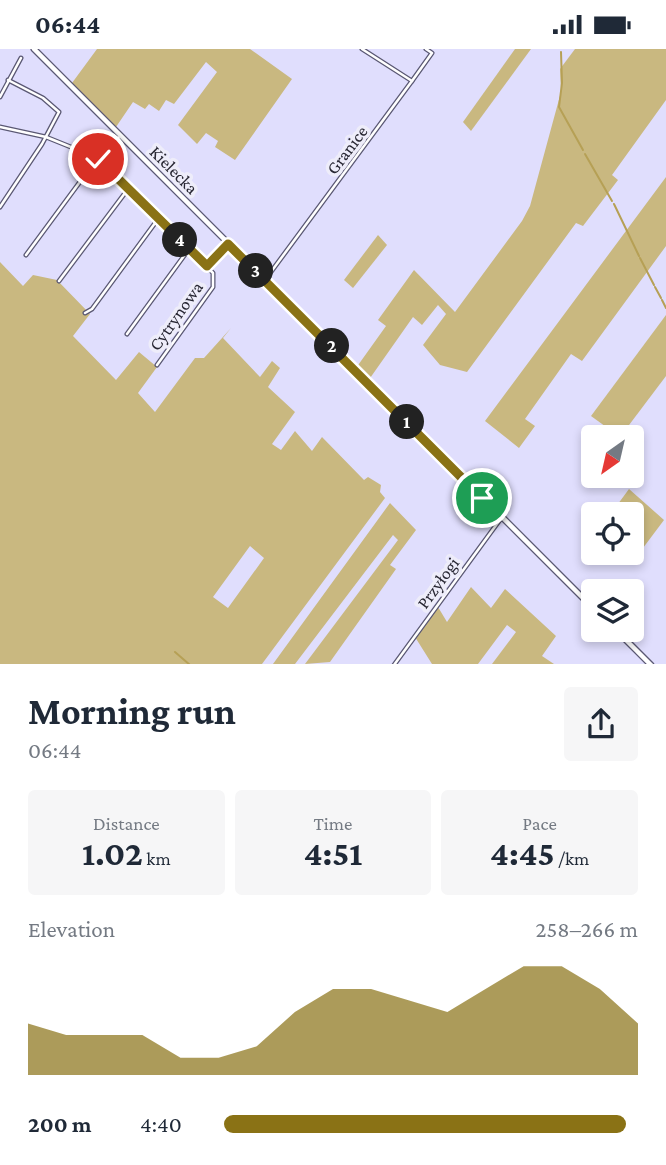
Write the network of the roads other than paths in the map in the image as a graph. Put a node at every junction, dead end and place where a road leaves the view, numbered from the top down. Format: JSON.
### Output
{"nodes":[{"id":1,"x":34,"y":49,"type":"edge"},
{"id":2,"x":362,"y":49,"type":"edge"},
{"id":3,"x":426,"y":49,"type":"edge"},
{"id":4,"x":435,"y":49,"type":"edge"},
{"id":5,"x":432,"y":53,"type":"junction"},
{"id":6,"x":20,"y":58,"type":"dead end"},
{"id":7,"x":8,"y":80,"type":"junction"},
{"id":8,"x":412,"y":81,"type":"junction"},
{"id":9,"x":0,"y":97,"type":"edge"},
{"id":10,"x":0,"y":127,"type":"edge"},
{"id":11,"x":120,"y":135,"type":"junction"},
{"id":12,"x":47,"y":137,"type":"junction"},
{"id":13,"x":98,"y":159,"type":"junction"},
{"id":14,"x":128,"y":189,"type":"junction"},
{"id":15,"x":0,"y":207,"type":"edge"},
{"id":16,"x":158,"y":219,"type":"junction"},
{"id":17,"x":228,"y":244,"type":"junction"},
{"id":18,"x":189,"y":249,"type":"junction"},
{"id":19,"x":26,"y":255,"type":"dead end"},
{"id":20,"x":207,"y":266,"type":"junction"},
{"id":21,"x":265,"y":280,"type":"junction"},
{"id":22,"x":59,"y":282,"type":"dead end"},
{"id":23,"x":85,"y":313,"type":"dead end"},
{"id":24,"x":127,"y":334,"type":"dead end"},
{"id":25,"x":157,"y":365,"type":"dead end"},
{"id":26,"x":502,"y":517,"type":"junction"},
{"id":27,"x":581,"y":596,"type":"edge"},
{"id":28,"x":628,"y":642,"type":"edge"},
{"id":29,"x":394,"y":664,"type":"edge"},
{"id":30,"x":651,"y":664,"type":"edge"}],
"edges":[{"from":1,"to":11,"type":"street","name":"Kielecka"},
{"from":2,"to":8,"type":"street"},
{"from":3,"to":5,"type":"street"},
{"from":4,"to":5,"type":"street","name":"Granice"},
{"from":5,"to":8,"type":"street","name":"Granice"},
{"from":6,"to":7,"type":"street"},
{"from":7,"to":9,"type":"street"},
{"from":7,"to":12,"type":"street"},
{"from":8,"to":21,"type":"street","name":"Granice"},
{"from":10,"to":12,"type":"street"},
{"from":11,"to":13,"type":"street"},
{"from":11,"to":17,"type":"street","name":"Kielecka"},
{"from":12,"to":13,"type":"street"},
{"from":12,"to":15,"type":"street"},
{"from":13,"to":14,"type":"street"},
{"from":13,"to":19,"type":"street"},
{"from":14,"to":16,"type":"street"},
{"from":14,"to":22,"type":"street"},
{"from":16,"to":18,"type":"street"},
{"from":16,"to":23,"type":"street"},
{"from":17,"to":20,"type":"street"},
{"from":17,"to":21,"type":"street","name":"Kielecka"},
{"from":18,"to":20,"type":"street"},
{"from":18,"to":24,"type":"street"},
{"from":20,"to":25,"type":"street","name":"Cytrynowa"},
{"from":21,"to":26,"type":"street","name":"Kielecka"},
{"from":26,"to":27,"type":"street","name":"Kielecka"},
{"from":26,"to":29,"type":"street","name":"Przyłogi"},
{"from":28,"to":30,"type":"street"}]}
